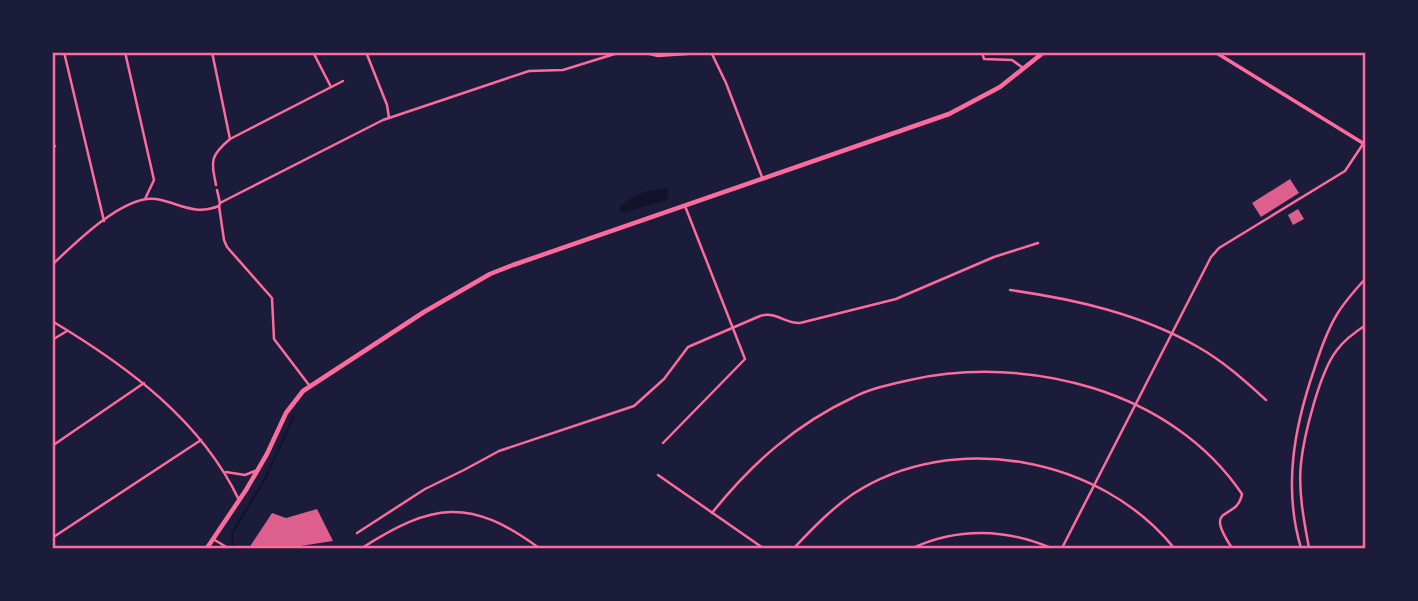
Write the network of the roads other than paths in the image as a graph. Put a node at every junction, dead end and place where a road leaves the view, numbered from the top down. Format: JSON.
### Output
{"nodes":[{"id":1,"x":64,"y":52,"type":"edge"},
{"id":2,"x":125,"y":52,"type":"edge"},
{"id":3,"x":212,"y":52,"type":"edge"},
{"id":4,"x":313,"y":52,"type":"edge"},
{"id":5,"x":366,"y":52,"type":"edge"},
{"id":6,"x":621,"y":52,"type":"edge"},
{"id":7,"x":641,"y":52,"type":"edge"},
{"id":8,"x":982,"y":52,"type":"edge"},
{"id":9,"x":1044,"y":52,"type":"edge"},
{"id":10,"x":1215,"y":52,"type":"edge"},
{"id":11,"x":713,"y":53,"type":"edge"},
{"id":12,"x":605,"y":54,"type":"edge"},
{"id":13,"x":1024,"y":70,"type":"junction"},
{"id":14,"x":343,"y":81,"type":"dead end"},
{"id":15,"x":332,"y":87,"type":"junction"},
{"id":16,"x":389,"y":118,"type":"junction"},
{"id":17,"x":230,"y":139,"type":"junction"},
{"id":18,"x":1364,"y":145,"type":"edge"},
{"id":19,"x":763,"y":180,"type":"junction"},
{"id":20,"x":216,"y":185,"type":"dead end"},
{"id":21,"x":218,"y":190,"type":"dead end"},
{"id":22,"x":145,"y":198,"type":"junction"},
{"id":23,"x":220,"y":204,"type":"junction"},
{"id":24,"x":685,"y":206,"type":"junction"},
{"id":25,"x":104,"y":221,"type":"junction"},
{"id":26,"x":1038,"y":243,"type":"dead end"},
{"id":27,"x":52,"y":265,"type":"edge"},
{"id":28,"x":1366,"y":278,"type":"edge"},
{"id":29,"x":1010,"y":290,"type":"dead end"},
{"id":30,"x":52,"y":321,"type":"edge"},
{"id":31,"x":1366,"y":325,"type":"edge"},
{"id":32,"x":734,"y":328,"type":"junction"},
{"id":33,"x":68,"y":330,"type":"junction"},
{"id":34,"x":1173,"y":334,"type":"junction"},
{"id":35,"x":52,"y":340,"type":"edge"},
{"id":36,"x":144,"y":383,"type":"junction"},
{"id":37,"x":309,"y":386,"type":"junction"},
{"id":38,"x":1266,"y":400,"type":"dead end"},
{"id":39,"x":1135,"y":405,"type":"junction"},
{"id":40,"x":201,"y":440,"type":"junction"},
{"id":41,"x":663,"y":443,"type":"dead end"},
{"id":42,"x":52,"y":446,"type":"edge"},
{"id":43,"x":258,"y":469,"type":"junction"},
{"id":44,"x":226,"y":472,"type":"junction"},
{"id":45,"x":658,"y":475,"type":"dead end"},
{"id":46,"x":1094,"y":486,"type":"junction"},
{"id":47,"x":239,"y":500,"type":"junction"},
{"id":48,"x":712,"y":513,"type":"junction"},
{"id":49,"x":357,"y":533,"type":"dead end"},
{"id":50,"x":52,"y":538,"type":"edge"},
{"id":51,"x":214,"y":539,"type":"junction"},
{"id":52,"x":207,"y":548,"type":"edge"},
{"id":53,"x":228,"y":548,"type":"edge"},
{"id":54,"x":362,"y":548,"type":"edge"},
{"id":55,"x":539,"y":548,"type":"edge"},
{"id":56,"x":763,"y":548,"type":"edge"},
{"id":57,"x":794,"y":548,"type":"edge"},
{"id":58,"x":913,"y":548,"type":"edge"},
{"id":59,"x":1051,"y":548,"type":"edge"},
{"id":60,"x":1062,"y":548,"type":"edge"},
{"id":61,"x":1174,"y":548,"type":"edge"},
{"id":62,"x":1232,"y":548,"type":"edge"},
{"id":63,"x":1301,"y":548,"type":"edge"},
{"id":64,"x":1309,"y":548,"type":"edge"}],
"edges":[{"from":1,"to":25,"type":"street"},
{"from":2,"to":22,"type":"street"},
{"from":3,"to":17,"type":"street"},
{"from":4,"to":15,"type":"street"},
{"from":5,"to":16,"type":"street"},
{"from":6,"to":12,"type":"street"},
{"from":7,"to":11,"type":"street"},
{"from":8,"to":13,"type":"street"},
{"from":9,"to":13,"type":"main road"},
{"from":10,"to":18,"type":"street"},
{"from":11,"to":19,"type":"street"},
{"from":12,"to":16,"type":"street"},
{"from":13,"to":19,"type":"main road"},
{"from":14,"to":15,"type":"street"},
{"from":15,"to":17,"type":"street"},
{"from":16,"to":23,"type":"street"},
{"from":17,"to":20,"type":"street"},
{"from":18,"to":34,"type":"street"},
{"from":19,"to":24,"type":"main road"},
{"from":21,"to":23,"type":"street"},
{"from":22,"to":23,"type":"street"},
{"from":22,"to":25,"type":"street"},
{"from":23,"to":37,"type":"street"},
{"from":24,"to":32,"type":"street"},
{"from":24,"to":37,"type":"main road"},
{"from":25,"to":27,"type":"street"},
{"from":26,"to":32,"type":"street"},
{"from":28,"to":63,"type":"street"},
{"from":29,"to":34,"type":"street"},
{"from":30,"to":33,"type":"street"},
{"from":31,"to":64,"type":"street"},
{"from":32,"to":41,"type":"street"},
{"from":32,"to":49,"type":"street"},
{"from":33,"to":35,"type":"street"},
{"from":33,"to":36,"type":"street"},
{"from":34,"to":38,"type":"street"},
{"from":34,"to":39,"type":"street"},
{"from":36,"to":40,"type":"street"},
{"from":36,"to":42,"type":"street"},
{"from":37,"to":43,"type":"main road"},
{"from":39,"to":46,"type":"street"},
{"from":39,"to":48,"type":"street"},
{"from":39,"to":62,"type":"street"},
{"from":40,"to":44,"type":"street"},
{"from":40,"to":50,"type":"street"},
{"from":43,"to":44,"type":"street"},
{"from":43,"to":47,"type":"main road"},
{"from":44,"to":47,"type":"street"},
{"from":45,"to":48,"type":"street"},
{"from":46,"to":57,"type":"street"},
{"from":46,"to":60,"type":"street"},
{"from":46,"to":61,"type":"street"},
{"from":47,"to":51,"type":"main road"},
{"from":48,"to":56,"type":"street"},
{"from":51,"to":52,"type":"main road"},
{"from":51,"to":53,"type":"street"},
{"from":54,"to":55,"type":"street"},
{"from":58,"to":59,"type":"street"}]}
